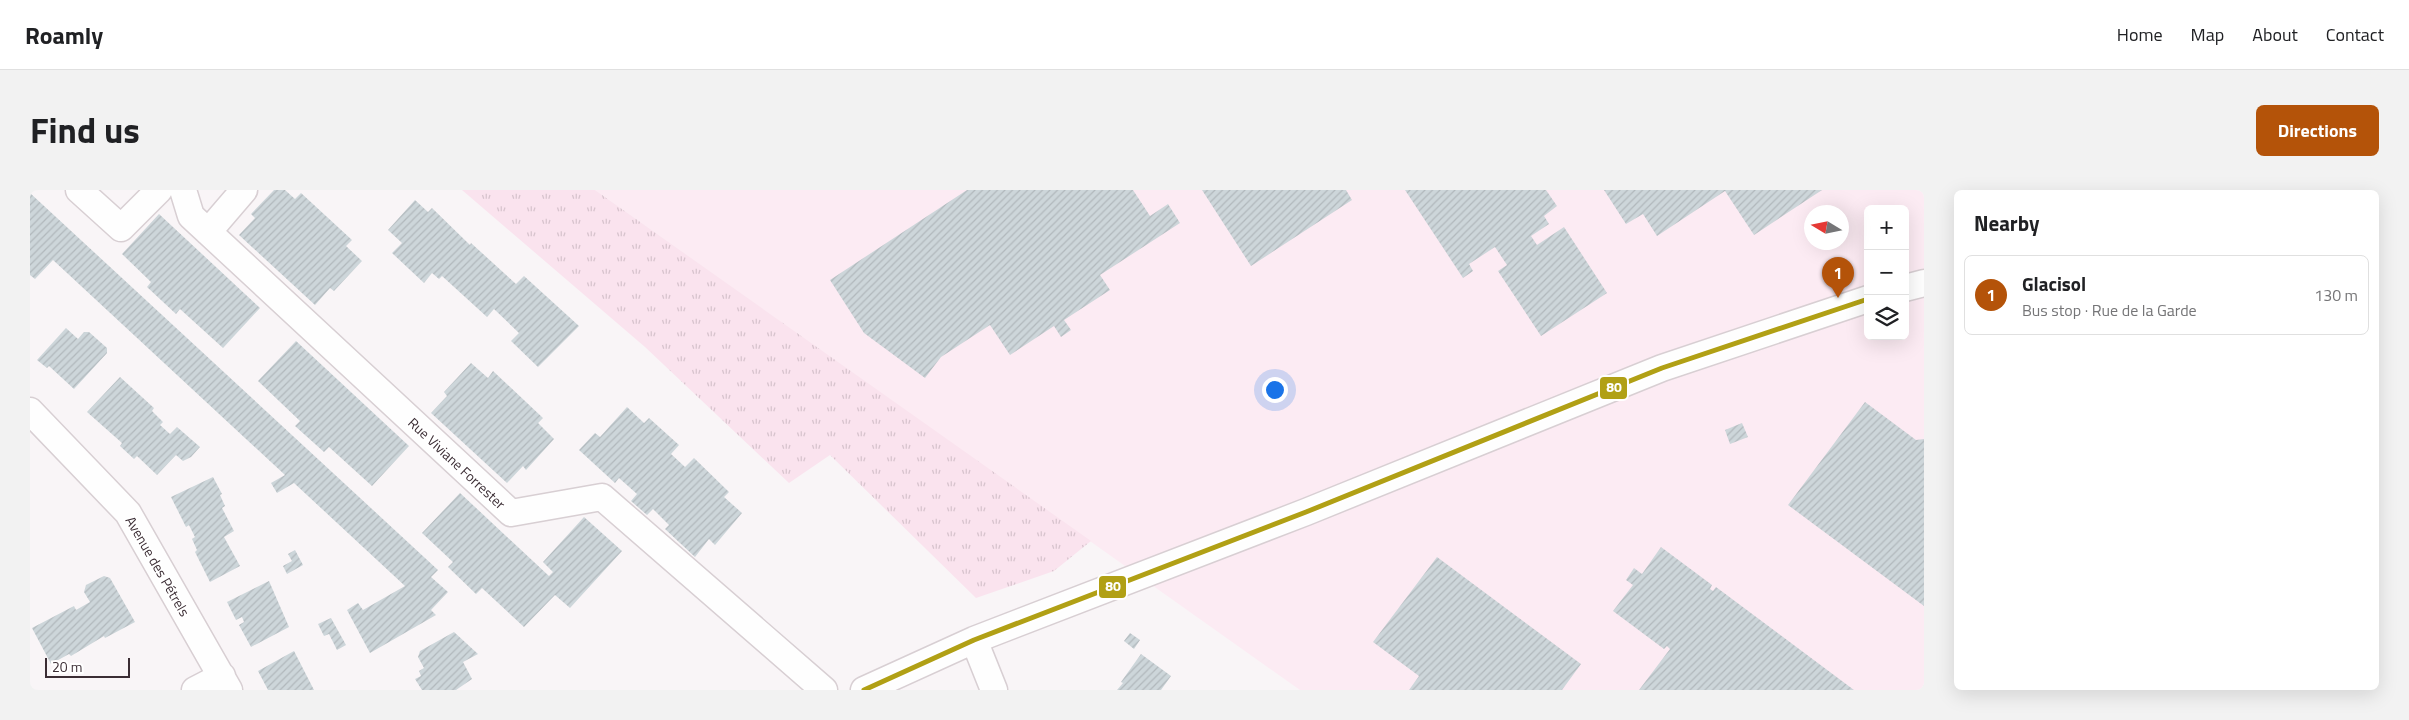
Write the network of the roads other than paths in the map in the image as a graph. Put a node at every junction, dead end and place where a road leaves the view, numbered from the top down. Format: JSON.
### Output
{"nodes":[{"id":1,"x":79,"y":190,"type":"edge"},
{"id":2,"x":159,"y":190,"type":"edge"},
{"id":3,"x":183,"y":190,"type":"edge"},
{"id":4,"x":244,"y":190,"type":"edge"},
{"id":5,"x":208,"y":232,"type":"junction"},
{"id":6,"x":1924,"y":283,"type":"edge"},
{"id":7,"x":1909,"y":287,"type":"edge"},
{"id":8,"x":1864,"y":299,"type":"edge"},
{"id":9,"x":30,"y":411,"type":"edge"},
{"id":10,"x":974,"y":640,"type":"junction"},
{"id":11,"x":225,"y":683,"type":"edge"},
{"id":12,"x":195,"y":690,"type":"edge"},
{"id":13,"x":824,"y":690,"type":"edge"},
{"id":14,"x":864,"y":690,"type":"edge"},
{"id":15,"x":994,"y":690,"type":"edge"}],
"edges":[{"from":1,"to":2,"type":"street"},
{"from":3,"to":5,"type":"street","name":"Rue Viviane Forrester"},
{"from":4,"to":5,"type":"street"},
{"from":5,"to":13,"type":"street","name":"Rue Viviane Forrester"},
{"from":6,"to":7,"type":"street"},
{"from":8,"to":10,"type":"street"},
{"from":9,"to":11,"type":"street","name":"Avenue des Pétrels"},
{"from":10,"to":14,"type":"street"},
{"from":10,"to":15,"type":"street"},
{"from":11,"to":12,"type":"street"}]}
